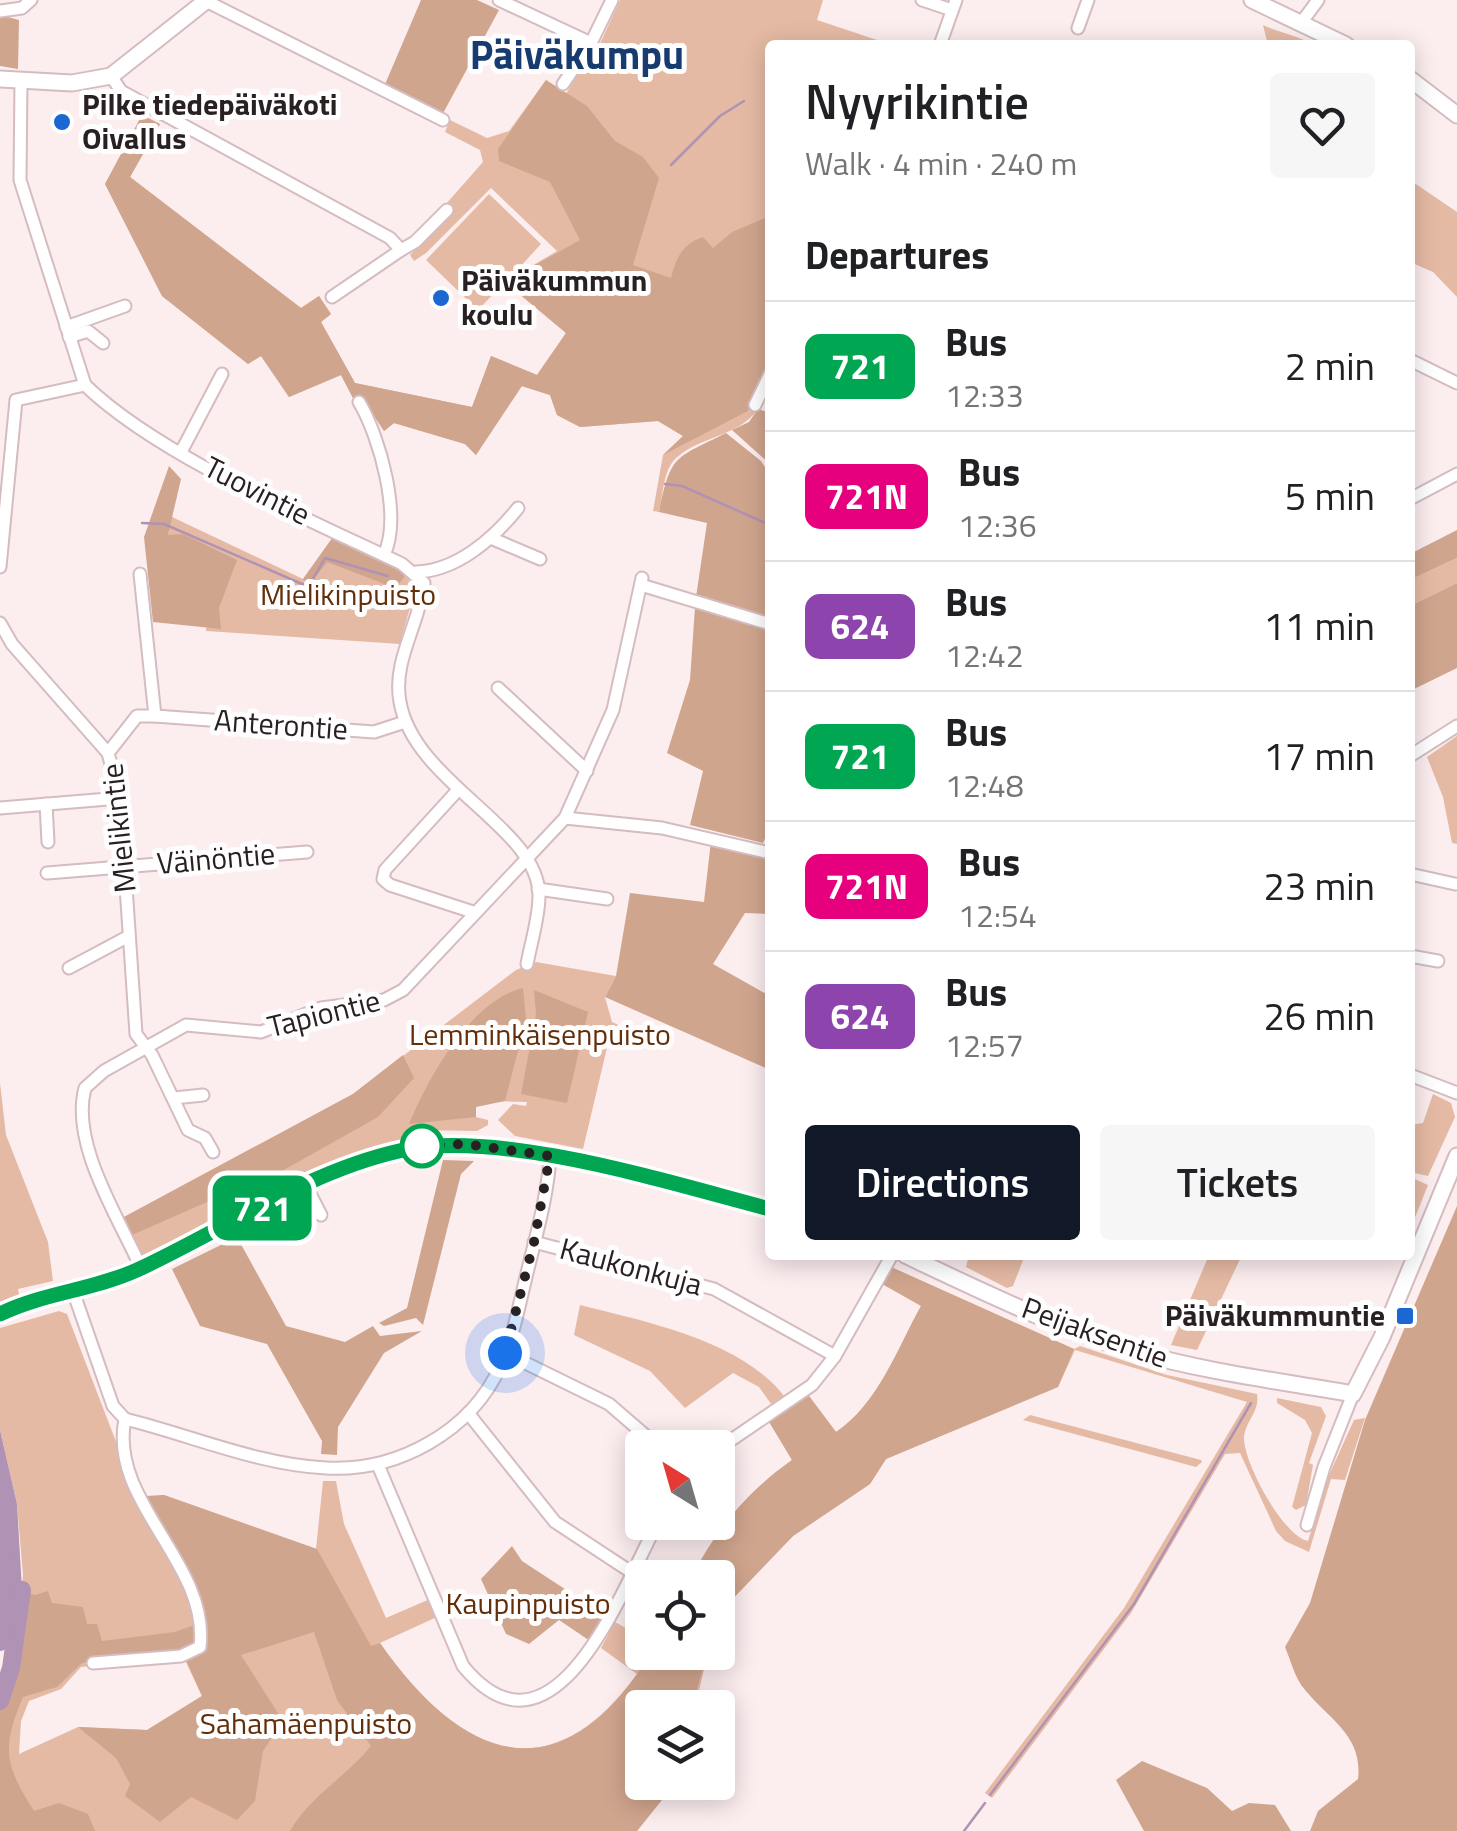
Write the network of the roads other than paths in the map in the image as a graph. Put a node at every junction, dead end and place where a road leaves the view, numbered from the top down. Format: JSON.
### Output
{"nodes":[{"id":1,"x":31,"y":0,"type":"edge"},
{"id":2,"x":498,"y":0,"type":"edge"},
{"id":3,"x":612,"y":0,"type":"edge"},
{"id":4,"x":922,"y":0,"type":"edge"},
{"id":5,"x":1088,"y":0,"type":"edge"},
{"id":6,"x":1252,"y":0,"type":"edge"},
{"id":7,"x":1318,"y":0,"type":"edge"},
{"id":8,"x":200,"y":2,"type":"edge"},
{"id":9,"x":954,"y":5,"type":"edge"},
{"id":10,"x":0,"y":11,"type":"edge"},
{"id":11,"x":1301,"y":23,"type":"junction"},
{"id":12,"x":1078,"y":28,"type":"dead end"},
{"id":13,"x":942,"y":40,"type":"edge"},
{"id":14,"x":1336,"y":40,"type":"edge"},
{"id":15,"x":591,"y":43,"type":"junction"},
{"id":16,"x":111,"y":76,"type":"junction"},
{"id":17,"x":0,"y":78,"type":"edge"},
{"id":18,"x":21,"y":80,"type":"junction"},
{"id":19,"x":563,"y":84,"type":"dead end"},
{"id":20,"x":1415,"y":84,"type":"edge"},
{"id":21,"x":1457,"y":115,"type":"edge"},
{"id":22,"x":443,"y":120,"type":"dead end"},
{"id":23,"x":447,"y":210,"type":"dead end"},
{"id":24,"x":401,"y":250,"type":"junction"},
{"id":25,"x":332,"y":297,"type":"dead end"},
{"id":26,"x":125,"y":306,"type":"dead end"},
{"id":27,"x":68,"y":332,"type":"junction"},
{"id":28,"x":104,"y":343,"type":"dead end"},
{"id":29,"x":1415,"y":362,"type":"edge"},
{"id":30,"x":222,"y":374,"type":"dead end"},
{"id":31,"x":1457,"y":383,"type":"edge"},
{"id":32,"x":765,"y":384,"type":"edge"},
{"id":33,"x":85,"y":386,"type":"junction"},
{"id":34,"x":0,"y":395,"type":"edge"},
{"id":35,"x":16,"y":400,"type":"junction"},
{"id":36,"x":359,"y":402,"type":"dead end"},
{"id":37,"x":755,"y":404,"type":"dead end"},
{"id":38,"x":181,"y":452,"type":"junction"},
{"id":39,"x":1457,"y":474,"type":"edge"},
{"id":40,"x":1415,"y":495,"type":"edge"},
{"id":41,"x":518,"y":508,"type":"dead end"},
{"id":42,"x":493,"y":539,"type":"junction"},
{"id":43,"x":384,"y":555,"type":"junction"},
{"id":44,"x":540,"y":559,"type":"dead end"},
{"id":45,"x":0,"y":566,"type":"edge"},
{"id":46,"x":416,"y":572,"type":"junction"},
{"id":47,"x":140,"y":574,"type":"dead end"},
{"id":48,"x":765,"y":622,"type":"edge"},
{"id":49,"x":0,"y":623,"type":"edge"},
{"id":50,"x":498,"y":688,"type":"dead end"},
{"id":51,"x":154,"y":716,"type":"junction"},
{"id":52,"x":405,"y":722,"type":"junction"},
{"id":53,"x":1457,"y":726,"type":"edge"},
{"id":54,"x":108,"y":752,"type":"junction"},
{"id":55,"x":1415,"y":753,"type":"edge"},
{"id":56,"x":586,"y":771,"type":"junction"},
{"id":57,"x":458,"y":790,"type":"junction"},
{"id":58,"x":120,"y":798,"type":"junction"},
{"id":59,"x":46,"y":804,"type":"junction"},
{"id":60,"x":0,"y":808,"type":"edge"},
{"id":61,"x":564,"y":818,"type":"junction"},
{"id":62,"x":48,"y":842,"type":"dead end"},
{"id":63,"x":307,"y":852,"type":"dead end"},
{"id":64,"x":765,"y":852,"type":"edge"},
{"id":65,"x":524,"y":857,"type":"junction"},
{"id":66,"x":125,"y":867,"type":"junction"},
{"id":67,"x":47,"y":874,"type":"dead end"},
{"id":68,"x":1415,"y":875,"type":"edge"},
{"id":69,"x":1454,"y":884,"type":"edge"},
{"id":70,"x":538,"y":889,"type":"junction"},
{"id":71,"x":607,"y":899,"type":"dead end"},
{"id":72,"x":473,"y":912,"type":"junction"},
{"id":73,"x":129,"y":936,"type":"junction"},
{"id":74,"x":1415,"y":957,"type":"edge"},
{"id":75,"x":1438,"y":961,"type":"dead end"},
{"id":76,"x":527,"y":964,"type":"dead end"},
{"id":77,"x":69,"y":968,"type":"dead end"},
{"id":78,"x":143,"y":1048,"type":"junction"},
{"id":79,"x":1415,"y":1076,"type":"edge"},
{"id":80,"x":1457,"y":1093,"type":"edge"},
{"id":81,"x":204,"y":1095,"type":"dead end"},
{"id":82,"x":174,"y":1098,"type":"junction"},
{"id":83,"x":213,"y":1152,"type":"dead end"},
{"id":84,"x":550,"y":1156,"type":"junction"},
{"id":85,"x":1457,"y":1156,"type":"edge"},
{"id":86,"x":306,"y":1186,"type":"junction"},
{"id":87,"x":765,"y":1207,"type":"edge"},
{"id":88,"x":320,"y":1215,"type":"dead end"},
{"id":89,"x":534,"y":1242,"type":"junction"},
{"id":90,"x":1415,"y":1257,"type":"edge"},
{"id":91,"x":889,"y":1260,"type":"edge"},
{"id":92,"x":916,"y":1260,"type":"edge"},
{"id":93,"x":1414,"y":1260,"type":"edge"},
{"id":94,"x":140,"y":1268,"type":"junction"},
{"id":95,"x":73,"y":1292,"type":"junction"},
{"id":96,"x":0,"y":1314,"type":"edge"},
{"id":97,"x":505,"y":1353,"type":"junction"},
{"id":98,"x":834,"y":1356,"type":"junction"},
{"id":99,"x":1353,"y":1394,"type":"junction"},
{"id":100,"x":468,"y":1413,"type":"junction"},
{"id":101,"x":125,"y":1419,"type":"junction"},
{"id":102,"x":639,"y":1430,"type":"edge"},
{"id":103,"x":735,"y":1437,"type":"edge"},
{"id":104,"x":378,"y":1465,"type":"junction"},
{"id":105,"x":1307,"y":1525,"type":"dead end"},
{"id":106,"x":625,"y":1568,"type":"edge"},
{"id":107,"x":625,"y":1584,"type":"edge"},
{"id":108,"x":93,"y":1663,"type":"dead end"}],
"edges":[{"from":1,"to":10,"type":"street"},
{"from":2,"to":15,"type":"street"},
{"from":3,"to":15,"type":"street"},
{"from":4,"to":9,"type":"street"},
{"from":5,"to":12,"type":"street"},
{"from":6,"to":11,"type":"street"},
{"from":7,"to":11,"type":"street"},
{"from":8,"to":16,"type":"street"},
{"from":8,"to":22,"type":"street"},
{"from":9,"to":13,"type":"street"},
{"from":11,"to":14,"type":"street"},
{"from":15,"to":19,"type":"street"},
{"from":16,"to":18,"type":"street"},
{"from":16,"to":24,"type":"street"},
{"from":17,"to":18,"type":"street"},
{"from":18,"to":27,"type":"street"},
{"from":20,"to":21,"type":"street"},
{"from":23,"to":24,"type":"street"},
{"from":24,"to":25,"type":"street"},
{"from":26,"to":27,"type":"street"},
{"from":27,"to":28,"type":"street"},
{"from":27,"to":33,"type":"street"},
{"from":29,"to":31,"type":"street"},
{"from":30,"to":38,"type":"street"},
{"from":32,"to":37,"type":"street"},
{"from":33,"to":35,"type":"street"},
{"from":33,"to":38,"type":"street","name":"Tuovintie"},
{"from":34,"to":35,"type":"street"},
{"from":35,"to":45,"type":"street"},
{"from":36,"to":43,"type":"street"},
{"from":38,"to":43,"type":"street","name":"Tuovintie"},
{"from":39,"to":40,"type":"street"},
{"from":41,"to":42,"type":"street"},
{"from":42,"to":44,"type":"street"},
{"from":42,"to":46,"type":"street"},
{"from":43,"to":46,"type":"street","name":"Tuovintie"},
{"from":46,"to":52,"type":"street"},
{"from":47,"to":51,"type":"street"},
{"from":48,"to":56,"type":"street","name":"Tapiontie"},
{"from":49,"to":54,"type":"street"},
{"from":50,"to":56,"type":"street"},
{"from":51,"to":52,"type":"street","name":"Anterontie"},
{"from":51,"to":54,"type":"street","name":"Mielikintie"},
{"from":52,"to":57,"type":"street"},
{"from":53,"to":55,"type":"street"},
{"from":54,"to":58,"type":"street","name":"Mielikintie"},
{"from":56,"to":61,"type":"street","name":"Tapiontie"},
{"from":57,"to":65,"type":"street"},
{"from":57,"to":72,"type":"street"},
{"from":58,"to":59,"type":"street"},
{"from":58,"to":66,"type":"street","name":"Mielikintie"},
{"from":59,"to":60,"type":"street"},
{"from":59,"to":62,"type":"street"},
{"from":61,"to":64,"type":"street"},
{"from":61,"to":65,"type":"street","name":"Tapiontie"},
{"from":63,"to":66,"type":"street","name":"Väinöntie"},
{"from":65,"to":70,"type":"street"},
{"from":65,"to":72,"type":"street","name":"Tapiontie"},
{"from":66,"to":67,"type":"street","name":"Väinöntie"},
{"from":66,"to":73,"type":"street","name":"Mielikintie"},
{"from":68,"to":69,"type":"street"},
{"from":70,"to":71,"type":"street"},
{"from":70,"to":76,"type":"street"},
{"from":72,"to":78,"type":"street","name":"Tapiontie"},
{"from":73,"to":77,"type":"street"},
{"from":73,"to":78,"type":"street","name":"Mielikintie"},
{"from":74,"to":75,"type":"street"},
{"from":78,"to":82,"type":"street"},
{"from":78,"to":94,"type":"street","name":"Tapiontie"},
{"from":79,"to":80,"type":"street"},
{"from":81,"to":82,"type":"street"},
{"from":82,"to":83,"type":"street"},
{"from":84,"to":86,"type":"street"},
{"from":84,"to":87,"type":"street"},
{"from":84,"to":89,"type":"street"},
{"from":85,"to":90,"type":"street"},
{"from":86,"to":88,"type":"street"},
{"from":86,"to":94,"type":"street"},
{"from":89,"to":97,"type":"street"},
{"from":89,"to":98,"type":"street","name":"Kaukonkuja"},
{"from":91,"to":98,"type":"street"},
{"from":92,"to":99,"type":"street","name":"Peijaksentie"},
{"from":93,"to":99,"type":"street"},
{"from":94,"to":95,"type":"street"},
{"from":95,"to":96,"type":"street"},
{"from":95,"to":101,"type":"street"},
{"from":97,"to":100,"type":"street"},
{"from":97,"to":102,"type":"street"},
{"from":98,"to":103,"type":"street"},
{"from":99,"to":105,"type":"street"},
{"from":100,"to":104,"type":"street"},
{"from":100,"to":106,"type":"street"},
{"from":101,"to":104,"type":"street"},
{"from":101,"to":108,"type":"street"},
{"from":104,"to":107,"type":"street"}]}
